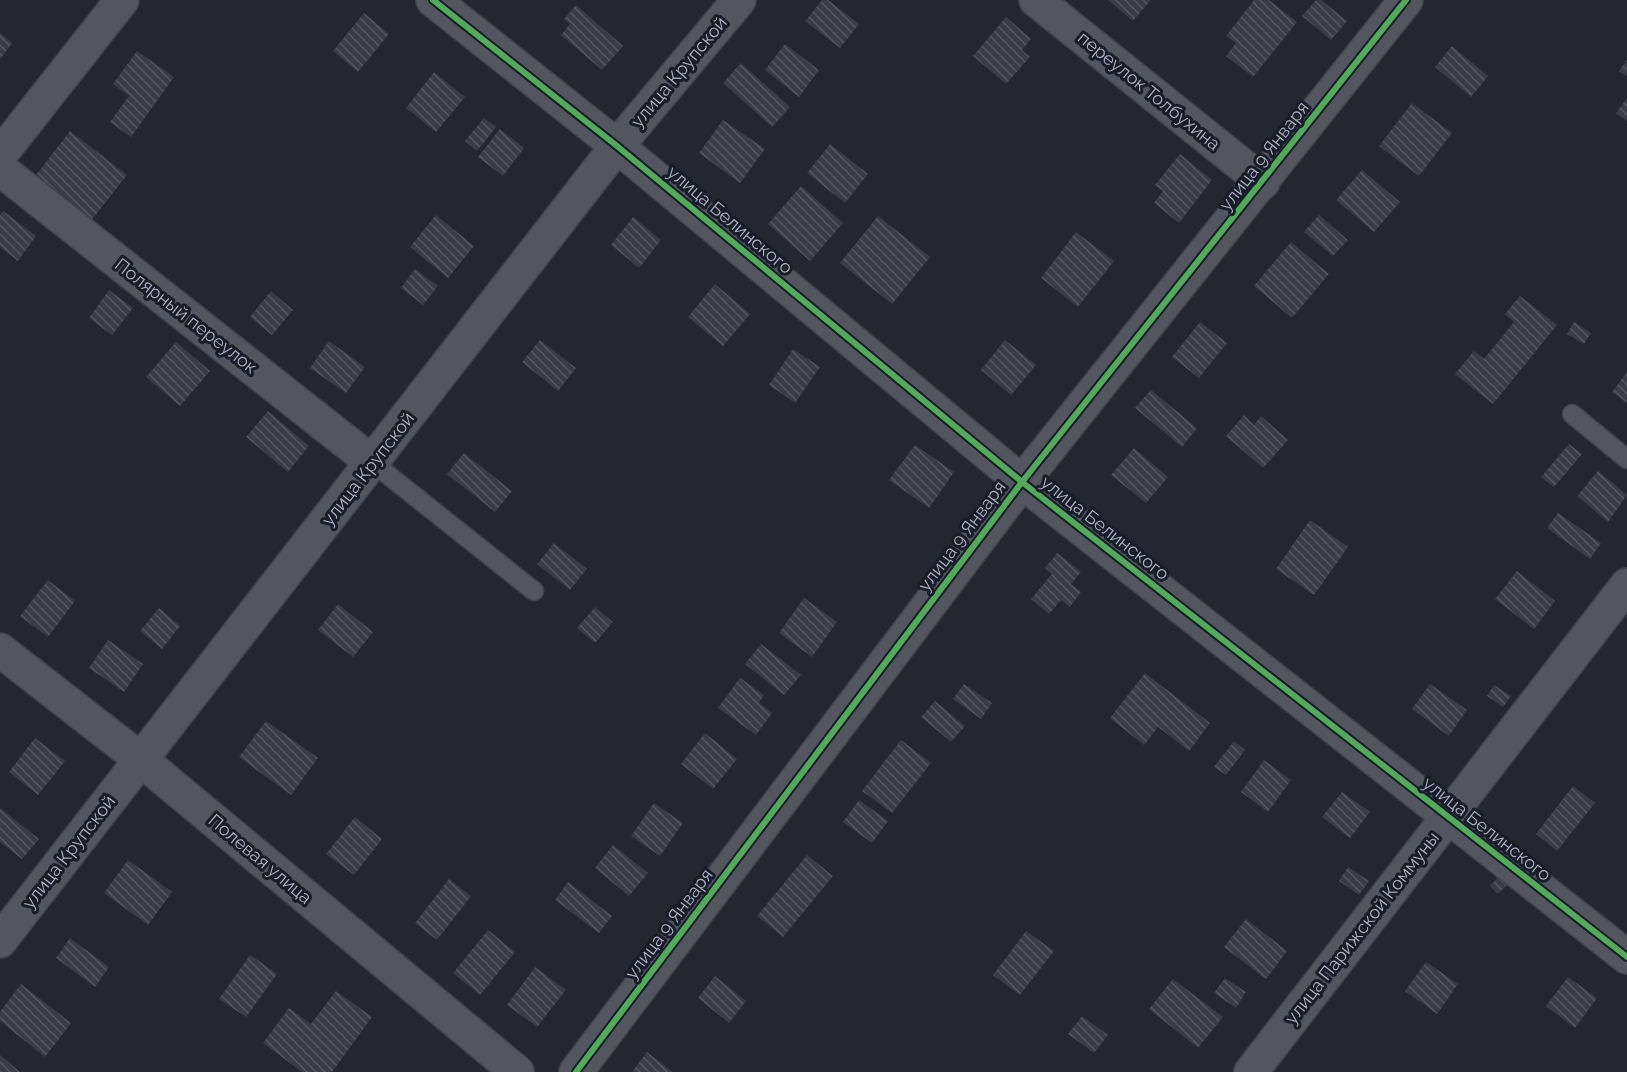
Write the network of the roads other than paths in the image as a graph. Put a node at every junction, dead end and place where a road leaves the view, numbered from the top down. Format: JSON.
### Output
{"nodes":[{"id":1,"x":122,"y":0,"type":"edge"},
{"id":2,"x":433,"y":0,"type":"edge"},
{"id":3,"x":739,"y":0,"type":"edge"},
{"id":4,"x":1036,"y":0,"type":"edge"},
{"id":5,"x":1406,"y":0,"type":"edge"},
{"id":6,"x":617,"y":146,"type":"junction"},
{"id":7,"x":0,"y":155,"type":"edge"},
{"id":8,"x":0,"y":169,"type":"edge"},
{"id":9,"x":1263,"y":182,"type":"junction"},
{"id":10,"x":1572,"y":414,"type":"dead end"},
{"id":11,"x":1627,"y":459,"type":"edge"},
{"id":12,"x":373,"y":463,"type":"junction"},
{"id":13,"x":1022,"y":482,"type":"junction"},
{"id":14,"x":1627,"y":585,"type":"edge"},
{"id":15,"x":534,"y":591,"type":"dead end"},
{"id":16,"x":0,"y":650,"type":"edge"},
{"id":17,"x":140,"y":759,"type":"junction"},
{"id":18,"x":1448,"y":818,"type":"junction"},
{"id":19,"x":0,"y":940,"type":"edge"},
{"id":20,"x":1627,"y":957,"type":"edge"},
{"id":21,"x":517,"y":1072,"type":"edge"},
{"id":22,"x":576,"y":1072,"type":"edge"},
{"id":23,"x":1251,"y":1072,"type":"edge"}],
"edges":[{"from":1,"to":7,"type":"street"},
{"from":2,"to":6,"type":"street","name":"улица Белинского"},
{"from":3,"to":6,"type":"street","name":"улица Крупской"},
{"from":4,"to":9,"type":"street","name":"переулок Толбухина"},
{"from":5,"to":9,"type":"street","name":"улица 9 Января"},
{"from":6,"to":12,"type":"street","name":"улица Крупской"},
{"from":6,"to":13,"type":"street","name":"улица Белинского"},
{"from":8,"to":12,"type":"street","name":"Полярный переулок"},
{"from":9,"to":13,"type":"street","name":"улица 9 Января"},
{"from":10,"to":11,"type":"lane"},
{"from":12,"to":15,"type":"lane"},
{"from":12,"to":17,"type":"street","name":"улица Крупской"},
{"from":13,"to":18,"type":"street","name":"улица Белинского"},
{"from":13,"to":22,"type":"street","name":"улица 9 Января"},
{"from":14,"to":18,"type":"street","name":"улица Парижской Коммуны"},
{"from":16,"to":17,"type":"street","name":"Полевая улица"},
{"from":17,"to":19,"type":"street","name":"улица Крупской"},
{"from":17,"to":21,"type":"street","name":"Полевая улица"},
{"from":18,"to":20,"type":"street","name":"улица Белинского"},
{"from":18,"to":23,"type":"street","name":"улица Парижской Коммуны"}]}
